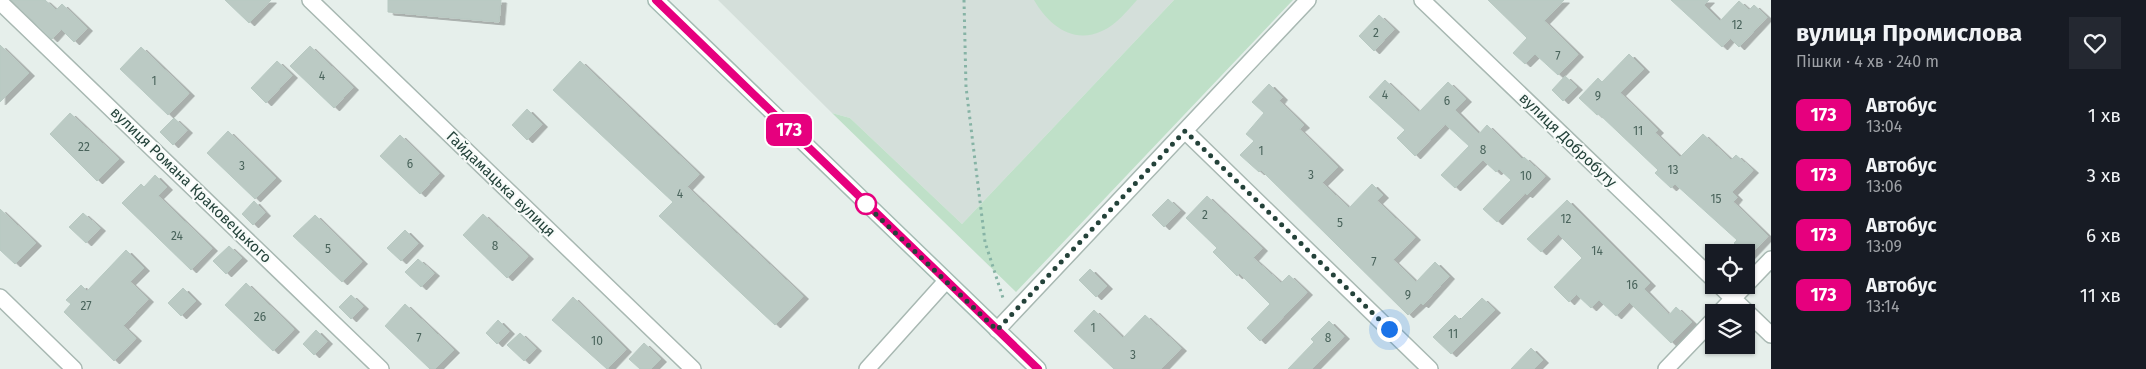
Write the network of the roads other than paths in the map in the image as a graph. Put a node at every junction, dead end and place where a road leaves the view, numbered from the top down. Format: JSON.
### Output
{"nodes":[{"id":1,"x":310,"y":0,"type":"edge"},
{"id":2,"x":656,"y":0,"type":"edge"},
{"id":3,"x":1308,"y":0,"type":"edge"},
{"id":4,"x":1422,"y":0,"type":"edge"},
{"id":5,"x":0,"y":2,"type":"edge"},
{"id":6,"x":1185,"y":131,"type":"junction"},
{"id":7,"x":1771,"y":259,"type":"edge"},
{"id":8,"x":1705,"y":271,"type":"edge"},
{"id":9,"x":1755,"y":276,"type":"edge"},
{"id":10,"x":946,"y":281,"type":"junction"},
{"id":11,"x":1728,"y":294,"type":"edge"},
{"id":12,"x":1738,"y":294,"type":"edge"},
{"id":13,"x":0,"y":297,"type":"edge"},
{"id":14,"x":1733,"y":299,"type":"junction"},
{"id":15,"x":1728,"y":304,"type":"edge"},
{"id":16,"x":1705,"y":328,"type":"edge"},
{"id":17,"x":997,"y":330,"type":"junction"},
{"id":18,"x":1771,"y":335,"type":"edge"},
{"id":19,"x":74,"y":369,"type":"edge"},
{"id":20,"x":381,"y":369,"type":"edge"},
{"id":21,"x":693,"y":369,"type":"edge"},
{"id":22,"x":867,"y":369,"type":"edge"},
{"id":23,"x":1038,"y":369,"type":"edge"},
{"id":24,"x":1430,"y":369,"type":"edge"},
{"id":25,"x":1666,"y":369,"type":"edge"}],
"edges":[{"from":1,"to":21,"type":"street","name":"Гайдамацька вулиця"},
{"from":2,"to":10,"type":"street"},
{"from":3,"to":6,"type":"street"},
{"from":4,"to":8,"type":"street","name":"вулиця Добробуту"},
{"from":5,"to":20,"type":"street","name":"вулиця Романа Краковецького"},
{"from":6,"to":17,"type":"street"},
{"from":6,"to":24,"type":"street"},
{"from":7,"to":9,"type":"street"},
{"from":10,"to":17,"type":"street"},
{"from":10,"to":22,"type":"street"},
{"from":11,"to":14,"type":"street"},
{"from":12,"to":14,"type":"street"},
{"from":13,"to":19,"type":"street"},
{"from":14,"to":15,"type":"street"},
{"from":14,"to":18,"type":"street"},
{"from":16,"to":25,"type":"street"},
{"from":17,"to":23,"type":"street"}]}
